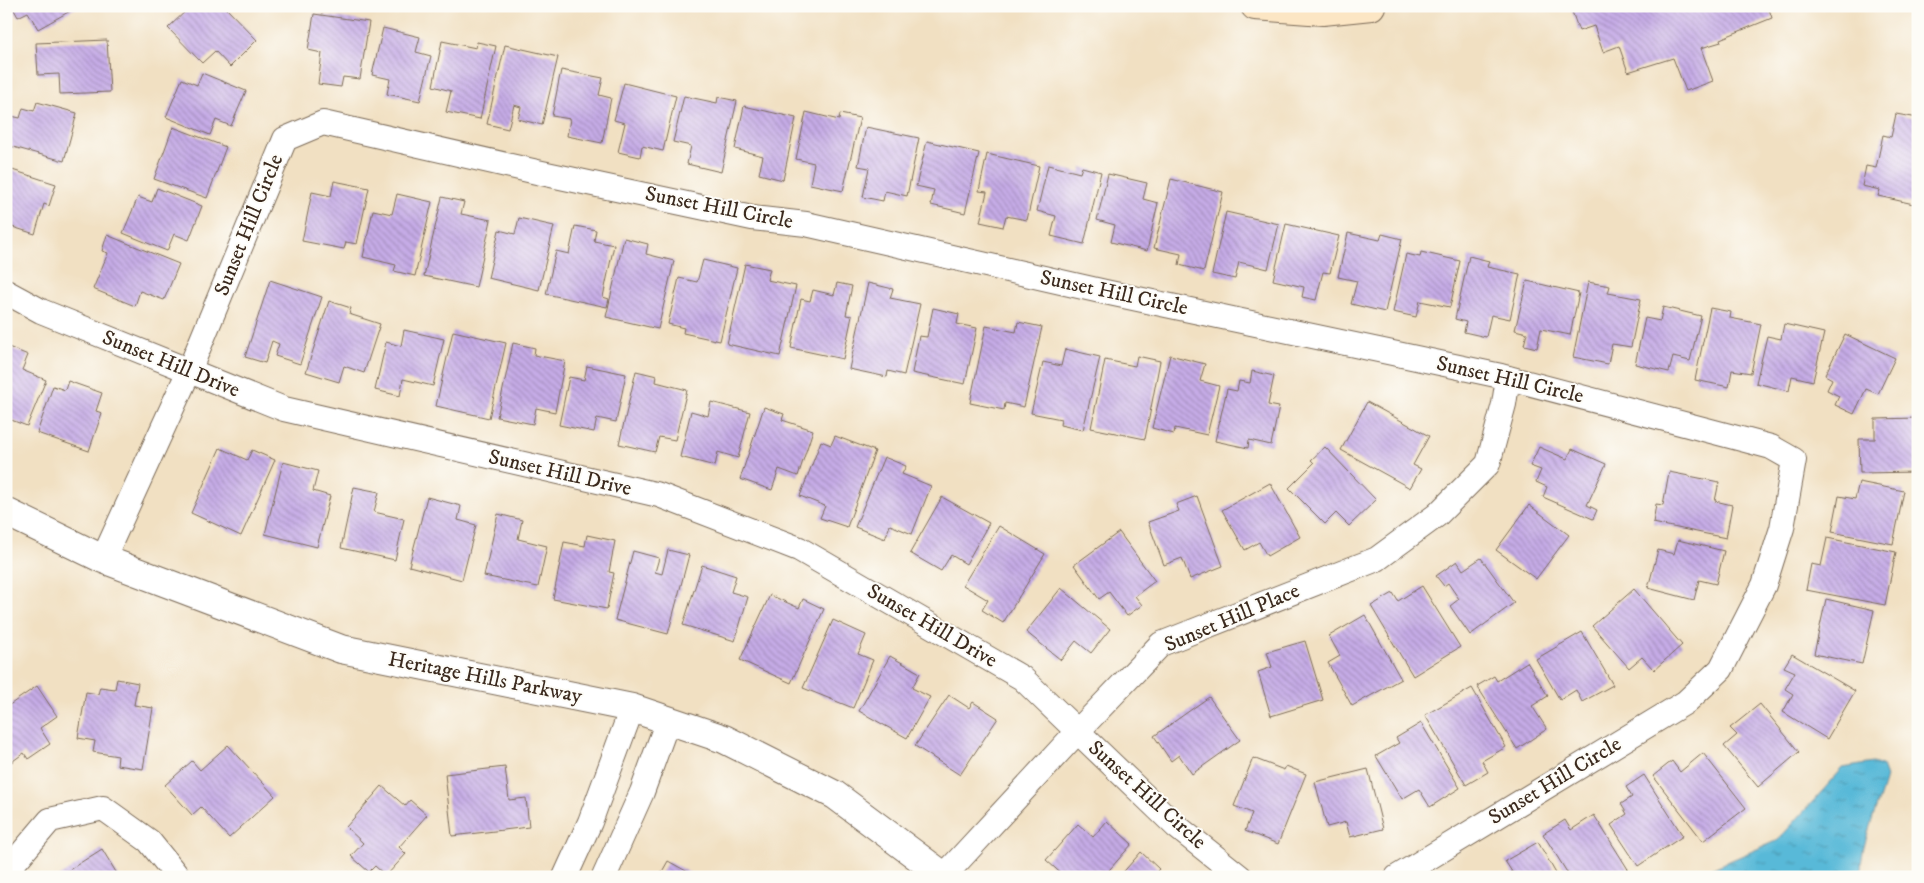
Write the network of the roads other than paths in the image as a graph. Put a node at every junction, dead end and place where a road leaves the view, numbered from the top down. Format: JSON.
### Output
{"nodes":[{"id":1,"x":1255,"y":6,"type":"edge"},
{"id":2,"x":1371,"y":6,"type":"edge"},
{"id":3,"x":6,"y":292,"type":"edge"},
{"id":4,"x":189,"y":371,"type":"junction"},
{"id":5,"x":1508,"y":378,"type":"junction"},
{"id":6,"x":6,"y":512,"type":"edge"},
{"id":7,"x":103,"y":559,"type":"junction"},
{"id":8,"x":632,"y":708,"type":"junction"},
{"id":9,"x":668,"y":720,"type":"junction"},
{"id":10,"x":1077,"y":732,"type":"junction"},
{"id":11,"x":6,"y":872,"type":"edge"},
{"id":12,"x":945,"y":876,"type":"edge"},
{"id":13,"x":178,"y":877,"type":"edge"},
{"id":14,"x":565,"y":877,"type":"edge"},
{"id":15,"x":604,"y":877,"type":"edge"},
{"id":16,"x":1240,"y":877,"type":"edge"},
{"id":17,"x":1397,"y":877,"type":"edge"}],
"edges":[{"from":1,"to":2,"type":"main road"},
{"from":3,"to":4,"type":"street","name":"Sunset Hill Drive"},
{"from":4,"to":5,"type":"street","name":"Sunset Hill Circle"},
{"from":4,"to":7,"type":"street","name":"Sunset Hill Circle"},
{"from":4,"to":10,"type":"street","name":"Sunset Hill Drive"},
{"from":5,"to":10,"type":"street","name":"Sunset Hill Place"},
{"from":5,"to":17,"type":"street","name":"Sunset Hill Circle"},
{"from":6,"to":7,"type":"street","name":"Heritage Hills Parkway"},
{"from":7,"to":8,"type":"street","name":"Heritage Hills Parkway"},
{"from":8,"to":9,"type":"street","name":"Heritage Hills Parkway"},
{"from":8,"to":14,"type":"street"},
{"from":9,"to":12,"type":"street","name":"Heritage Hills Parkway"},
{"from":9,"to":15,"type":"street"},
{"from":10,"to":12,"type":"street","name":"Sunset Hill Place"},
{"from":10,"to":16,"type":"street","name":"Sunset Hill Circle"},
{"from":11,"to":13,"type":"street"}]}
